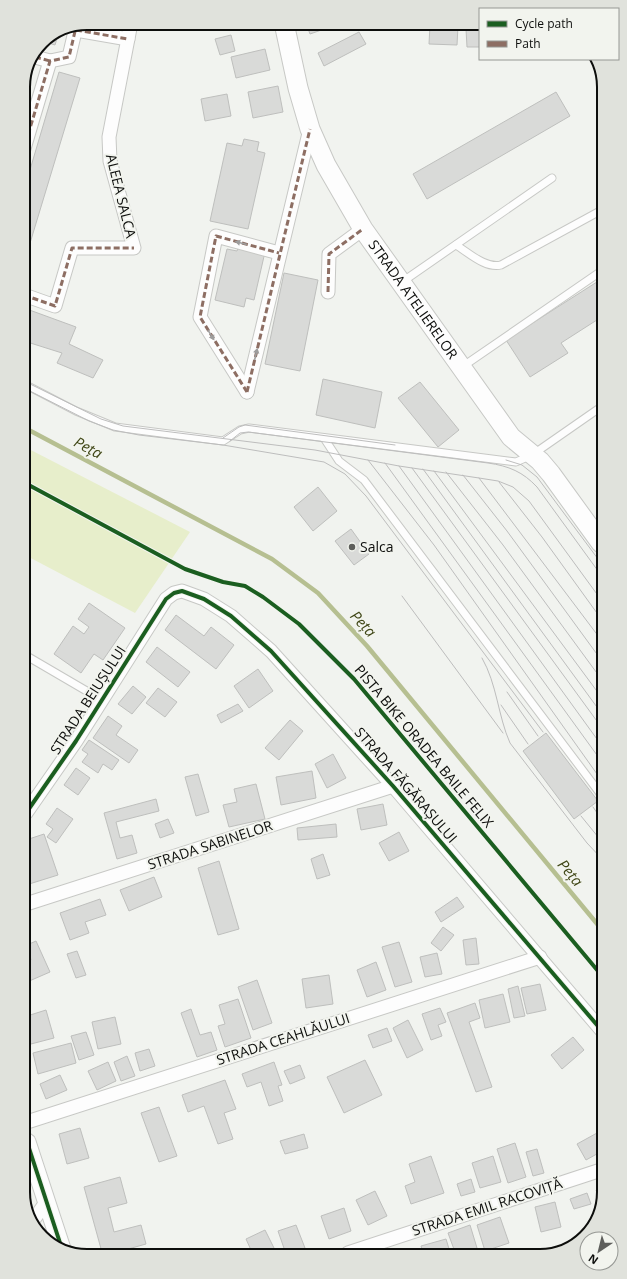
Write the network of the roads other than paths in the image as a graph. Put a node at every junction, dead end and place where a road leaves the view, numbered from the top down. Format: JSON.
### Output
{"nodes":[{"id":1,"x":86,"y":30,"type":"edge"},
{"id":2,"x":130,"y":30,"type":"edge"},
{"id":3,"x":286,"y":30,"type":"edge"},
{"id":4,"x":75,"y":31,"type":"edge"},
{"id":5,"x":128,"y":39,"type":"junction"},
{"id":6,"x":38,"y":58,"type":"edge"},
{"id":7,"x":50,"y":61,"type":"junction"},
{"id":8,"x":30,"y":128,"type":"edge"},
{"id":9,"x":310,"y":129,"type":"junction"},
{"id":10,"x":552,"y":178,"type":"dead end"},
{"id":11,"x":597,"y":213,"type":"edge"},
{"id":12,"x":363,"y":228,"type":"junction"},
{"id":13,"x":456,"y":245,"type":"junction"},
{"id":14,"x":279,"y":253,"type":"junction"},
{"id":15,"x":597,"y":274,"type":"edge"},
{"id":16,"x":401,"y":283,"type":"junction"},
{"id":17,"x":328,"y":292,"type":"dead end"},
{"id":18,"x":30,"y":298,"type":"edge"},
{"id":19,"x":461,"y":368,"type":"junction"},
{"id":20,"x":30,"y":387,"type":"edge"},
{"id":21,"x":597,"y":410,"type":"edge"},
{"id":22,"x":324,"y":438,"type":"junction"},
{"id":23,"x":532,"y":455,"type":"junction"},
{"id":24,"x":597,"y":537,"type":"edge"},
{"id":25,"x":166,"y":599,"type":"joint"},
{"id":26,"x":30,"y":656,"type":"edge"},
{"id":27,"x":102,"y":700,"type":"junction"},
{"id":28,"x":393,"y":786,"type":"junction"},
{"id":29,"x":597,"y":789,"type":"edge"},
{"id":30,"x":30,"y":807,"type":"edge"},
{"id":31,"x":30,"y":903,"type":"edge"},
{"id":32,"x":540,"y":957,"type":"junction"},
{"id":33,"x":597,"y":1025,"type":"edge"},
{"id":34,"x":30,"y":1121,"type":"edge"},
{"id":35,"x":30,"y":1148,"type":"edge"},
{"id":36,"x":597,"y":1171,"type":"edge"},
{"id":37,"x":47,"y":1201,"type":"junction"},
{"id":38,"x":36,"y":1217,"type":"edge"},
{"id":39,"x":60,"y":1242,"type":"edge"},
{"id":40,"x":360,"y":1249,"type":"edge"}],
"edges":[{"from":1,"to":5,"type":"street"},
{"from":2,"to":5,"type":"street","name":"ALEEA SALCA"},
{"from":3,"to":9,"type":"main road","name":"STRADA ATELIERELOR"},
{"from":4,"to":7,"type":"street"},
{"from":5,"to":18,"type":"street","name":"ALEEA SALCA"},
{"from":6,"to":7,"type":"street"},
{"from":7,"to":8,"type":"street"},
{"from":9,"to":12,"type":"main road","name":"STRADA ATELIERELOR"},
{"from":9,"to":14,"type":"street"},
{"from":10,"to":13,"type":"lane"},
{"from":11,"to":13,"type":"lane"},
{"from":12,"to":16,"type":"main road","name":"STRADA ATELIERELOR"},
{"from":12,"to":17,"type":"street"},
{"from":13,"to":16,"type":"lane"},
{"from":14,"to":14,"type":"street","one_way":true},
{"from":15,"to":19,"type":"lane"},
{"from":16,"to":19,"type":"main road","name":"STRADA ATELIERELOR"},
{"from":19,"to":23,"type":"main road","name":"STRADA ATELIERELOR"},
{"from":20,"to":22,"type":"lane"},
{"from":21,"to":23,"type":"lane"},
{"from":22,"to":23,"type":"lane"},
{"from":22,"to":29,"type":"lane"},
{"from":23,"to":24,"type":"main road","name":"STRADA ATELIERELOR"},
{"from":25,"to":27,"type":"street","name":"STRADA BEIUȘULUI"},
{"from":25,"to":28,"type":"street","name":"STRADA FĂGĂRAȘULUI"},
{"from":26,"to":27,"type":"lane"},
{"from":27,"to":30,"type":"street","name":"STRADA BEIUȘULUI"},
{"from":28,"to":31,"type":"street","name":"STRADA SABINELOR"},
{"from":28,"to":32,"type":"street","name":"STRADA FĂGĂRAȘULUI"},
{"from":32,"to":33,"type":"street","name":"STRADA FĂGĂRAȘULUI"},
{"from":32,"to":34,"type":"street","name":"STRADA CEAHLĂULUI"},
{"from":35,"to":37,"type":"street"},
{"from":36,"to":40,"type":"street","name":"STRADA EMIL RACOVIȚĂ"},
{"from":37,"to":38,"type":"street"},
{"from":37,"to":39,"type":"street"}]}
